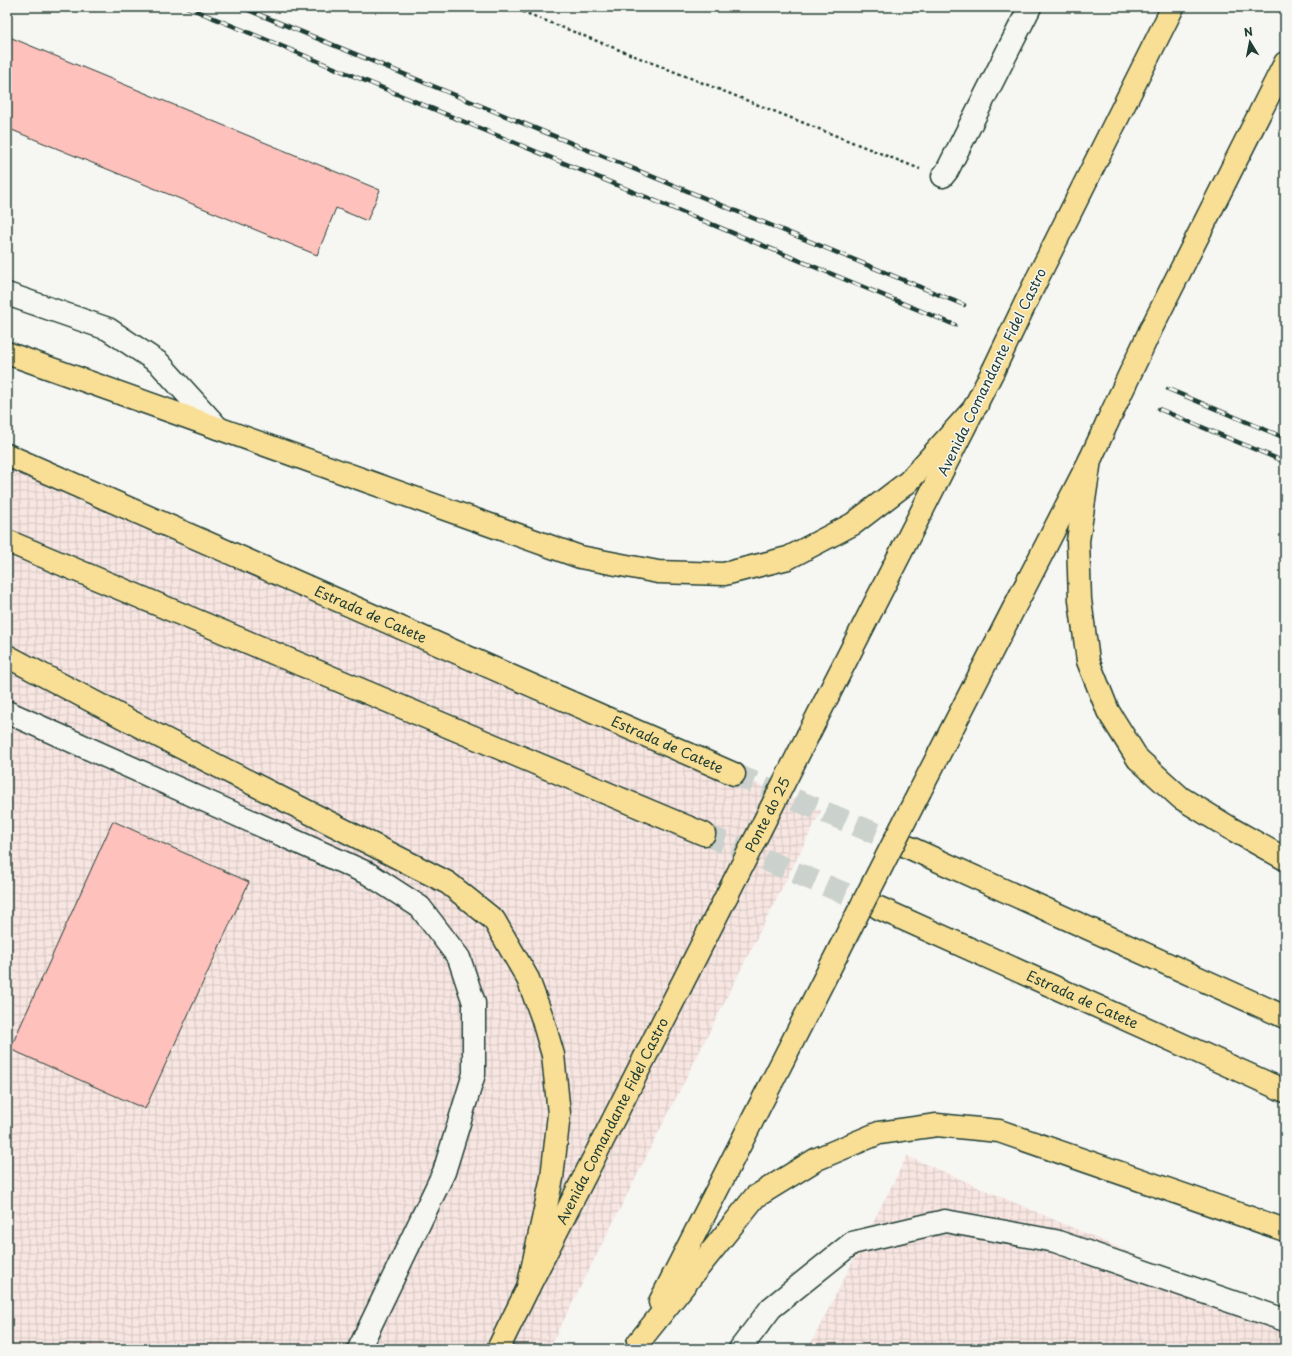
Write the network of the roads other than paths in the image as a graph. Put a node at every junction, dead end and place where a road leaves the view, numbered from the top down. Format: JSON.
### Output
{"nodes":[{"id":1,"x":1030,"y":7,"type":"edge"},
{"id":2,"x":1173,"y":7,"type":"edge"},
{"id":3,"x":1285,"y":63,"type":"edge"},
{"id":4,"x":943,"y":176,"type":"road end"},
{"id":5,"x":7,"y":294,"type":"edge"},
{"id":6,"x":7,"y":353,"type":"edge"},
{"id":7,"x":977,"y":405,"type":"junction"},
{"id":8,"x":218,"y":428,"type":"junction"},
{"id":9,"x":7,"y":455,"type":"edge"},
{"id":10,"x":1090,"y":460,"type":"junction"},
{"id":11,"x":7,"y":541,"type":"edge"},
{"id":12,"x":7,"y":656,"type":"edge"},
{"id":13,"x":7,"y":712,"type":"edge"},
{"id":14,"x":808,"y":735,"type":"joint"},
{"id":15,"x":734,"y":774,"type":"tunnel mouth"},
{"id":16,"x":704,"y":834,"type":"tunnel mouth"},
{"id":17,"x":908,"y":847,"type":"tunnel mouth"},
{"id":18,"x":1285,"y":859,"type":"edge"},
{"id":19,"x":727,"y":894,"type":"joint"},
{"id":20,"x":880,"y":908,"type":"tunnel mouth"},
{"id":21,"x":1285,"y":1017,"type":"edge"},
{"id":22,"x":1285,"y":1091,"type":"edge"},
{"id":23,"x":1285,"y":1230,"type":"edge"},
{"id":24,"x":528,"y":1288,"type":"junction"},
{"id":25,"x":1285,"y":1320,"type":"edge"},
{"id":26,"x":637,"y":1346,"type":"edge"},
{"id":27,"x":360,"y":1349,"type":"edge"},
{"id":28,"x":498,"y":1349,"type":"edge"},
{"id":29,"x":740,"y":1349,"type":"edge"}],
"edges":[{"from":1,"to":4,"type":"street"},
{"from":2,"to":7,"type":"highway","name":"Avenida Comandante Fidel Castro","bridge":true},
{"from":3,"to":10,"type":"highway","bridge":true},
{"from":5,"to":8,"type":"street"},
{"from":6,"to":8,"type":"highway"},
{"from":7,"to":8,"type":"highway"},
{"from":7,"to":14,"type":"highway","name":"Avenida Comandante Fidel Castro"},
{"from":9,"to":15,"type":"highway","name":"Estrada de Catete"},
{"from":10,"to":18,"type":"highway"},
{"from":10,"to":26,"type":"highway","bridge":true},
{"from":11,"to":16,"type":"highway"},
{"from":12,"to":24,"type":"highway"},
{"from":13,"to":27,"type":"street"},
{"from":14,"to":19,"type":"highway","name":"Ponte do 25","bridge":true},
{"from":17,"to":21,"type":"highway"},
{"from":19,"to":24,"type":"highway","name":"Avenida Comandante Fidel Castro"},
{"from":20,"to":22,"type":"highway","name":"Estrada de Catete"},
{"from":23,"to":26,"type":"highway"},
{"from":24,"to":28,"type":"highway","name":"Avenida Comandante Fidel Castro"},
{"from":25,"to":29,"type":"street"}]}
